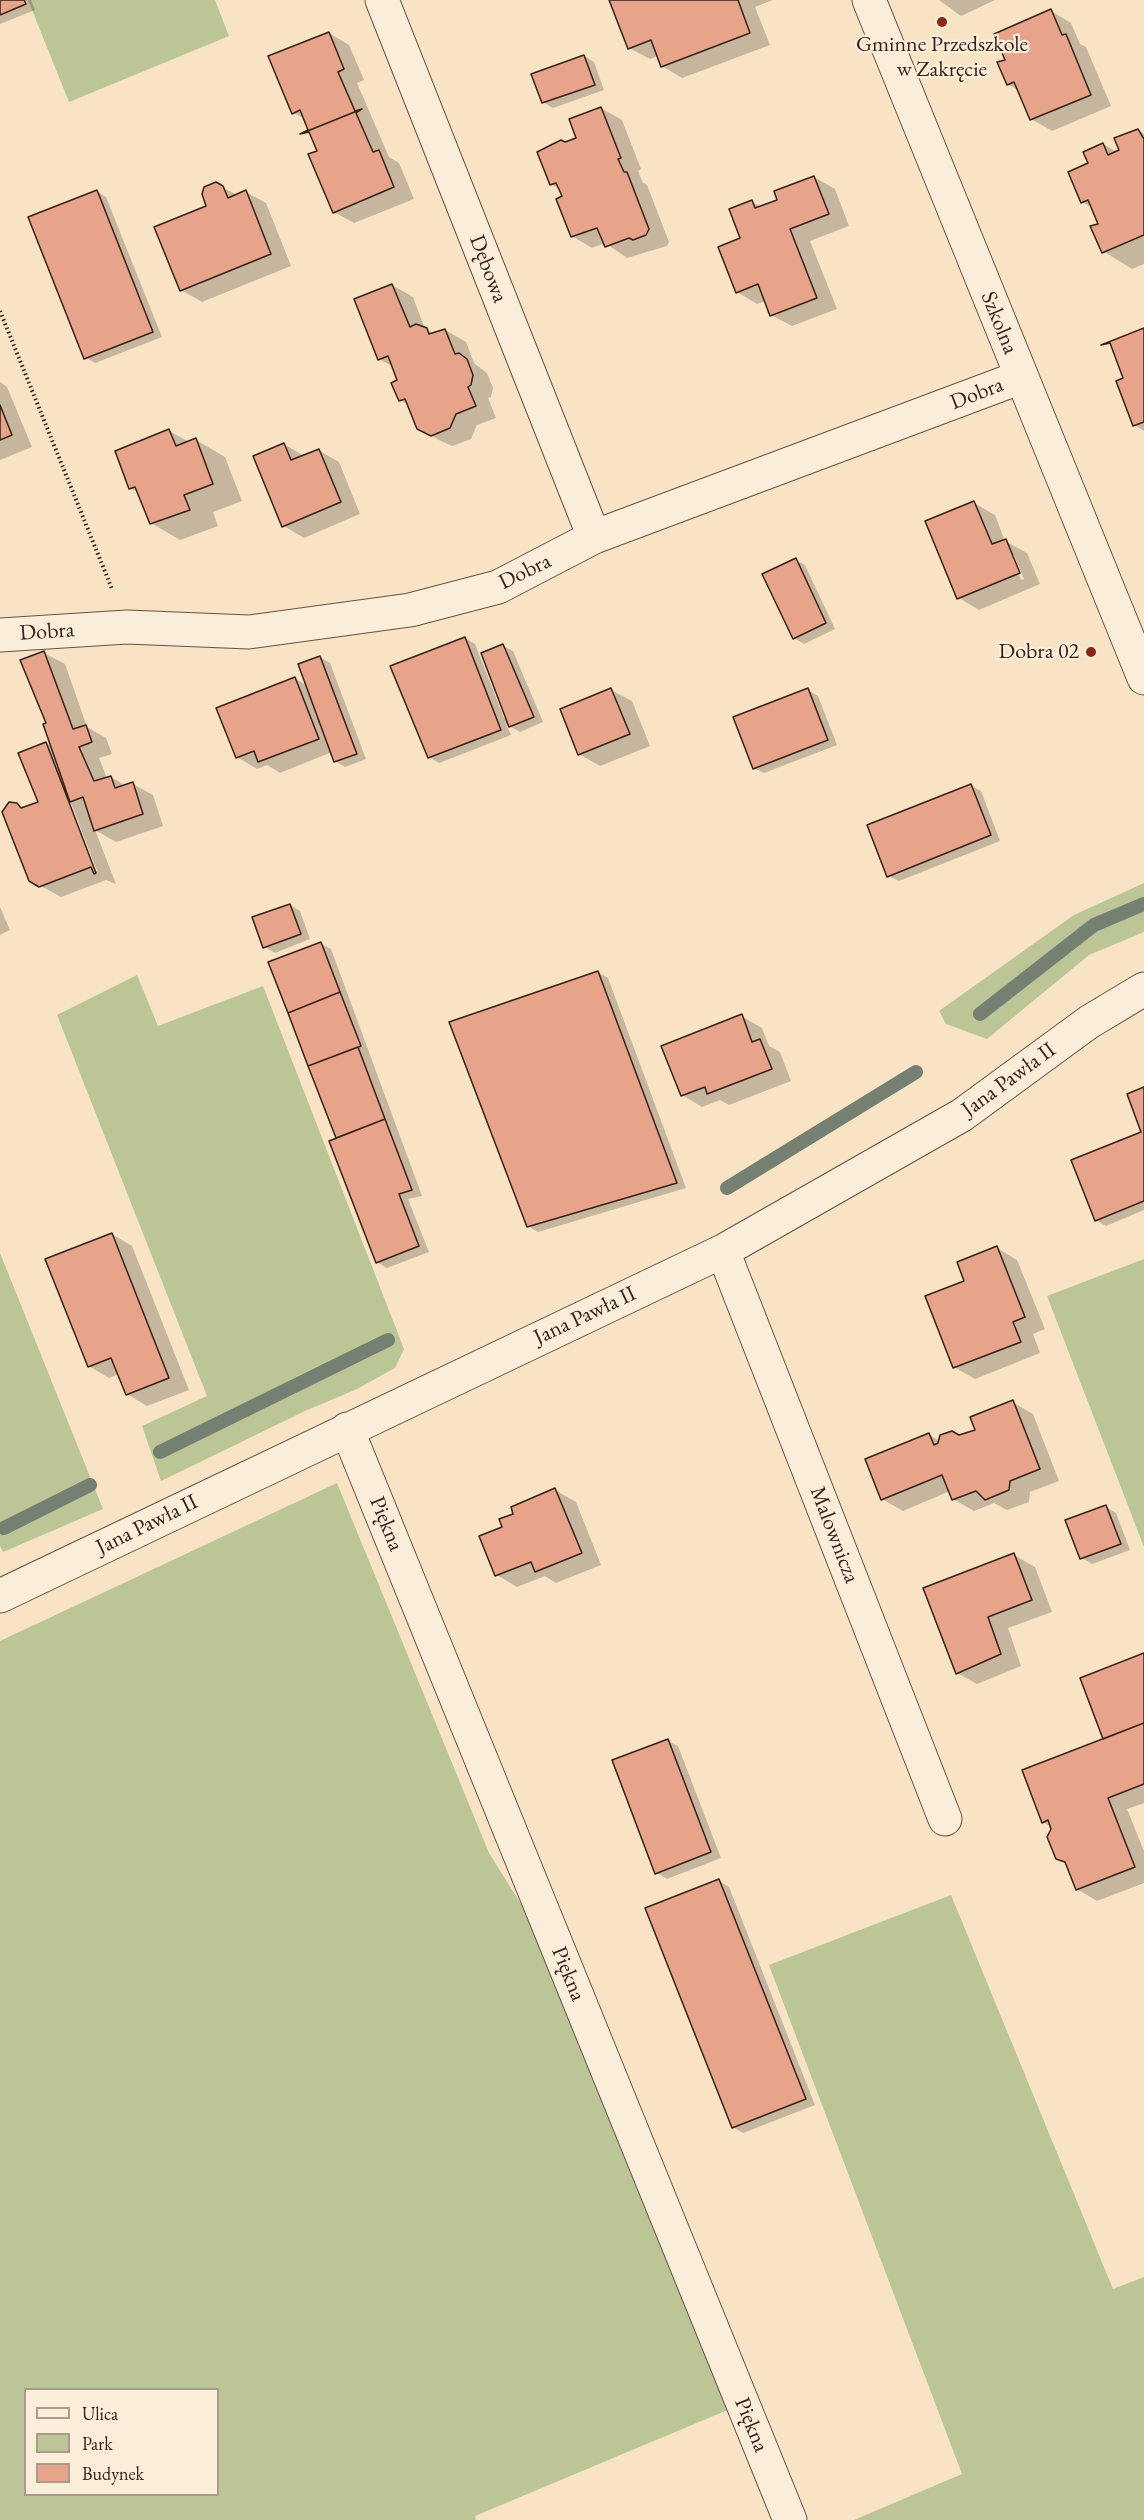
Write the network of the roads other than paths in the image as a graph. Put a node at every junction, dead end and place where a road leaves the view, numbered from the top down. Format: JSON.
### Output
{"nodes":[{"id":1,"x":382,"y":0,"type":"edge"},
{"id":2,"x":870,"y":0,"type":"edge"},
{"id":3,"x":1021,"y":378,"type":"junction"},
{"id":4,"x":594,"y":537,"type":"junction"},
{"id":5,"x":0,"y":635,"type":"edge"},
{"id":6,"x":1144,"y":678,"type":"edge"},
{"id":7,"x":1144,"y":989,"type":"edge"},
{"id":8,"x":723,"y":1251,"type":"junction"},
{"id":9,"x":347,"y":1429,"type":"junction"},
{"id":10,"x":0,"y":1596,"type":"edge"},
{"id":11,"x":945,"y":1819,"type":"dead end"},
{"id":12,"x":790,"y":2520,"type":"edge"}],
"edges":[{"from":1,"to":4,"type":"street","name":"Dębowa"},
{"from":2,"to":3,"type":"street","name":"Szkolna"},
{"from":3,"to":4,"type":"street","name":"Dobra"},
{"from":3,"to":6,"type":"street","name":"Szkolna"},
{"from":4,"to":5,"type":"street","name":"Dobra"},
{"from":7,"to":8,"type":"street","name":"Jana Pawła II"},
{"from":8,"to":9,"type":"street","name":"Jana Pawła II"},
{"from":8,"to":11,"type":"street","name":"Malownicza"},
{"from":9,"to":10,"type":"street","name":"Jana Pawła II"},
{"from":9,"to":12,"type":"street","name":"Piękna"}]}
